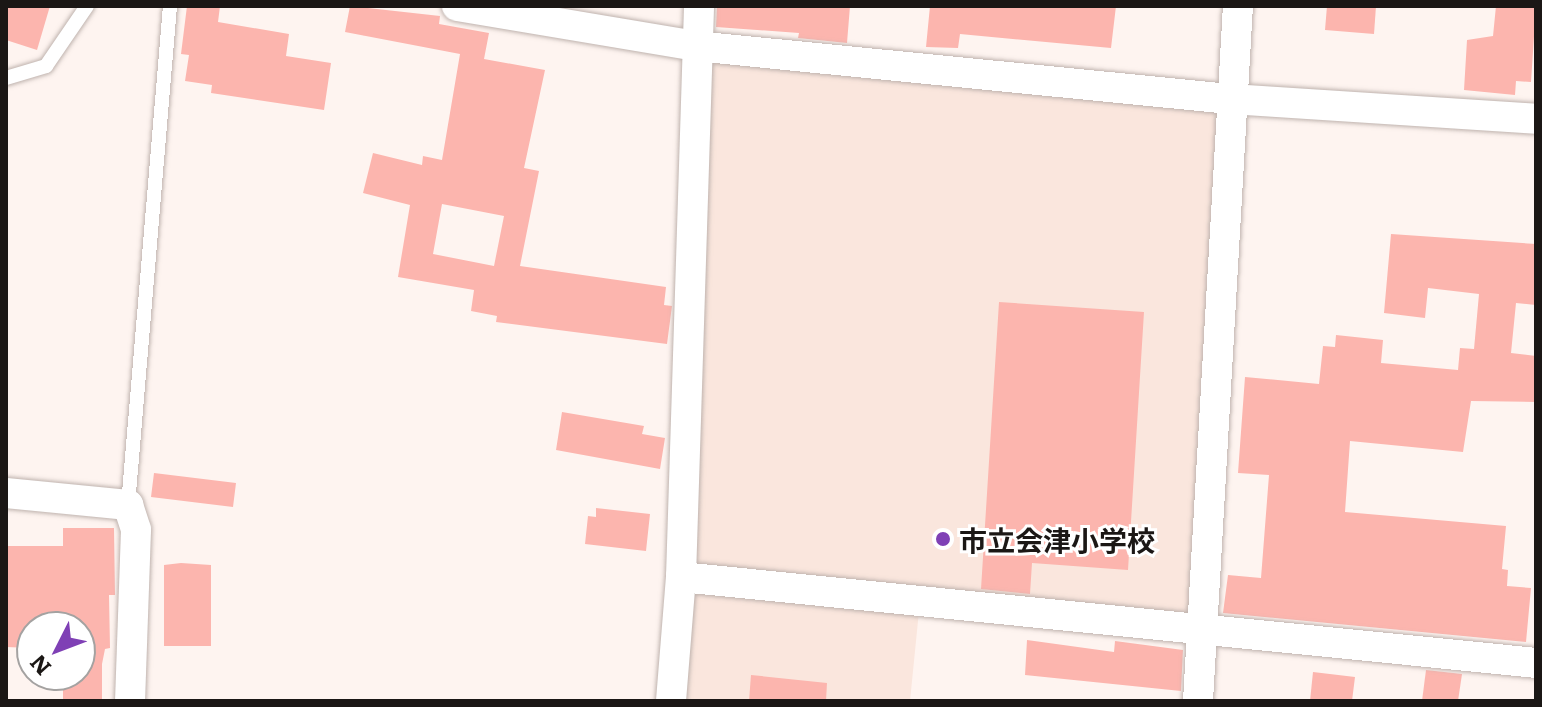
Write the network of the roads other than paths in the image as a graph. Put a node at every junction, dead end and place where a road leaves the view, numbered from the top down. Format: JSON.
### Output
{"nodes":[{"id":1,"x":87,"y":6,"type":"edge"},
{"id":2,"x":170,"y":6,"type":"edge"},
{"id":3,"x":457,"y":6,"type":"edge"},
{"id":4,"x":699,"y":6,"type":"edge"},
{"id":5,"x":1238,"y":6,"type":"edge"},
{"id":6,"x":695,"y":46,"type":"junction"},
{"id":7,"x":6,"y":78,"type":"edge"},
{"id":8,"x":1230,"y":99,"type":"junction"},
{"id":9,"x":1536,"y":119,"type":"edge"},
{"id":10,"x":6,"y":493,"type":"edge"},
{"id":11,"x":128,"y":505,"type":"junction"},
{"id":12,"x":681,"y":577,"type":"junction"},
{"id":13,"x":1202,"y":628,"type":"junction"},
{"id":14,"x":1536,"y":663,"type":"edge"},
{"id":15,"x":130,"y":701,"type":"edge"},
{"id":16,"x":671,"y":701,"type":"edge"},
{"id":17,"x":1198,"y":701,"type":"edge"}],
"edges":[{"from":1,"to":7,"type":"lane"},
{"from":2,"to":11,"type":"lane"},
{"from":3,"to":6,"type":"street"},
{"from":4,"to":6,"type":"street"},
{"from":5,"to":8,"type":"street"},
{"from":6,"to":8,"type":"street"},
{"from":6,"to":12,"type":"street"},
{"from":8,"to":9,"type":"street"},
{"from":8,"to":13,"type":"street"},
{"from":10,"to":11,"type":"street"},
{"from":11,"to":15,"type":"street"},
{"from":12,"to":13,"type":"street"},
{"from":12,"to":16,"type":"street"},
{"from":13,"to":14,"type":"street"},
{"from":13,"to":17,"type":"street"}]}
